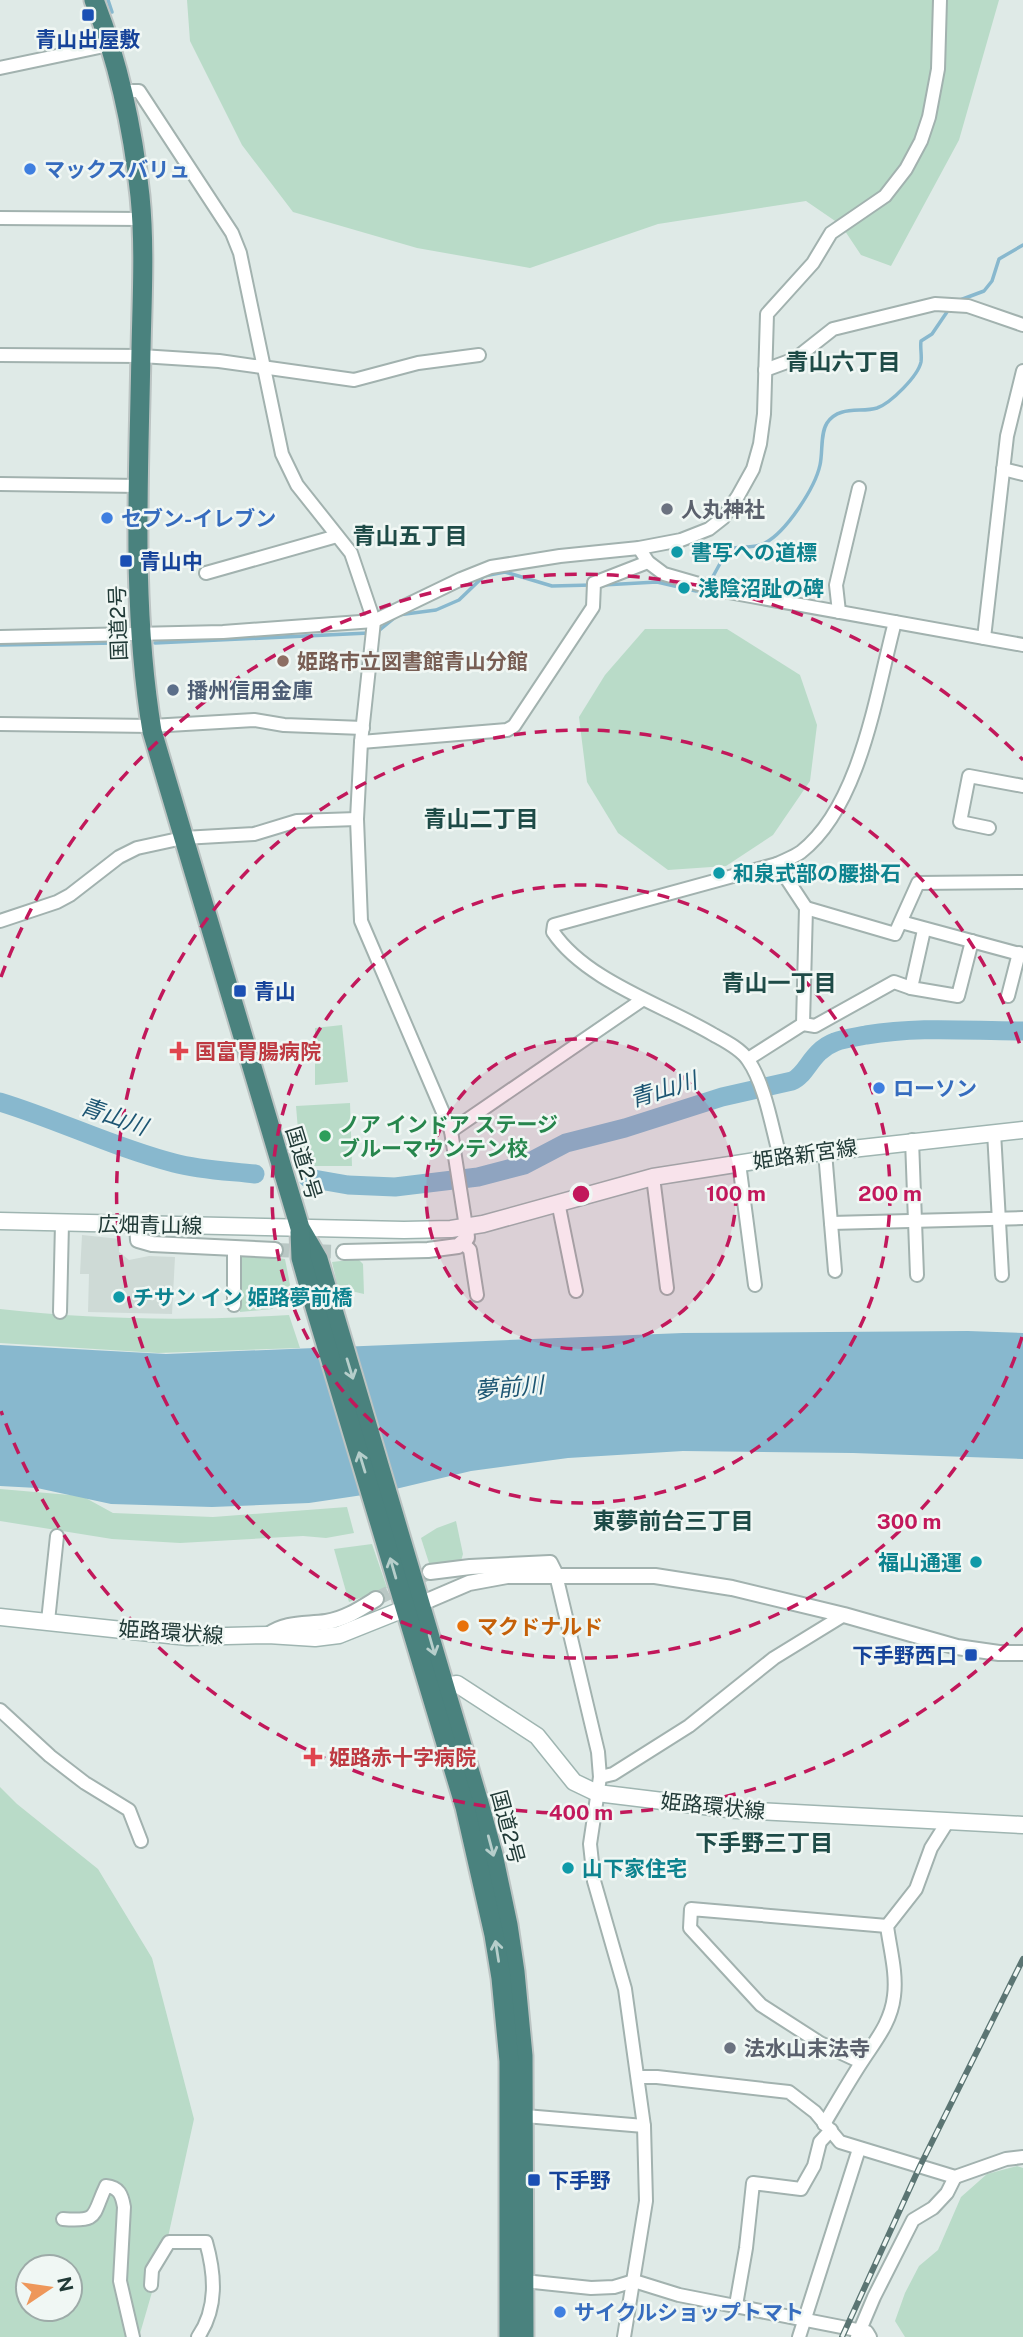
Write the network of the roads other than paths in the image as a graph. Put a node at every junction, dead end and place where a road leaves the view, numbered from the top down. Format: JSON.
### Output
{"nodes":[{"id":1,"x":94,"y":0,"type":"edge"},
{"id":2,"x":940,"y":0,"type":"edge"},
{"id":3,"x":109,"y":45,"type":"junction"},
{"id":4,"x":0,"y":68,"type":"edge"},
{"id":5,"x":121,"y":91,"type":"junction"},
{"id":6,"x":0,"y":218,"type":"edge"},
{"id":7,"x":142,"y":219,"type":"junction"},
{"id":8,"x":1023,"y":325,"type":"edge"},
{"id":9,"x":0,"y":355,"type":"edge"},
{"id":10,"x":479,"y":355,"type":"dead end"},
{"id":11,"x":141,"y":356,"type":"junction"},
{"id":12,"x":263,"y":369,"type":"junction"},
{"id":13,"x":765,"y":370,"type":"junction"},
{"id":14,"x":1023,"y":371,"type":"edge"},
{"id":15,"x":1003,"y":470,"type":"junction"},
{"id":16,"x":1023,"y":474,"type":"edge"},
{"id":17,"x":0,"y":484,"type":"edge"},
{"id":18,"x":139,"y":486,"type":"junction"},
{"id":19,"x":859,"y":488,"type":"dead end"},
{"id":20,"x":337,"y":536,"type":"junction"},
{"id":21,"x":639,"y":548,"type":"junction"},
{"id":22,"x":648,"y":562,"type":"junction"},
{"id":23,"x":206,"y":573,"type":"dead end"},
{"id":24,"x":839,"y":612,"type":"junction"},
{"id":25,"x":895,"y":622,"type":"junction"},
{"id":26,"x":373,"y":628,"type":"junction"},
{"id":27,"x":139,"y":634,"type":"junction"},
{"id":28,"x":0,"y":638,"type":"edge"},
{"id":29,"x":984,"y":638,"type":"junction"},
{"id":30,"x":1023,"y":645,"type":"edge"},
{"id":31,"x":0,"y":724,"type":"edge"},
{"id":32,"x":151,"y":726,"type":"junction"},
{"id":33,"x":363,"y":728,"type":"junction"},
{"id":34,"x":361,"y":742,"type":"junction"},
{"id":35,"x":1023,"y":786,"type":"edge"},
{"id":36,"x":358,"y":818,"type":"junction"},
{"id":37,"x":989,"y":828,"type":"dead end"},
{"id":38,"x":183,"y":838,"type":"junction"},
{"id":39,"x":777,"y":864,"type":"junction"},
{"id":40,"x":1023,"y":882,"type":"edge"},
{"id":41,"x":806,"y":908,"type":"junction"},
{"id":42,"x":0,"y":921,"type":"edge"},
{"id":43,"x":901,"y":922,"type":"junction"},
{"id":44,"x":924,"y":930,"type":"junction"},
{"id":45,"x":972,"y":941,"type":"junction"},
{"id":46,"x":1021,"y":954,"type":"edge"},
{"id":47,"x":911,"y":988,"type":"junction"},
{"id":48,"x":1008,"y":996,"type":"dead end"},
{"id":49,"x":642,"y":1000,"type":"junction"},
{"id":50,"x":803,"y":1024,"type":"junction"},
{"id":51,"x":748,"y":1059,"type":"junction"},
{"id":52,"x":1023,"y":1130,"type":"edge"},
{"id":53,"x":451,"y":1131,"type":"junction"},
{"id":54,"x":994,"y":1132,"type":"junction"},
{"id":55,"x":912,"y":1140,"type":"junction"},
{"id":56,"x":825,"y":1152,"type":"junction"},
{"id":57,"x":780,"y":1157,"type":"junction"},
{"id":58,"x":739,"y":1163,"type":"junction"},
{"id":59,"x":653,"y":1177,"type":"junction"},
{"id":60,"x":558,"y":1202,"type":"junction"},
{"id":61,"x":999,"y":1218,"type":"junction"},
{"id":62,"x":1023,"y":1218,"type":"edge"},
{"id":63,"x":0,"y":1221,"type":"edge"},
{"id":64,"x":915,"y":1222,"type":"junction"},
{"id":65,"x":62,"y":1223,"type":"junction"},
{"id":66,"x":831,"y":1223,"type":"junction"},
{"id":67,"x":136,"y":1225,"type":"junction"},
{"id":68,"x":300,"y":1228,"type":"junction"},
{"id":69,"x":465,"y":1235,"type":"junction"},
{"id":70,"x":234,"y":1248,"type":"junction"},
{"id":71,"x":275,"y":1250,"type":"tunnel mouth"},
{"id":72,"x":344,"y":1252,"type":"tunnel mouth"},
{"id":73,"x":835,"y":1271,"type":"dead end"},
{"id":74,"x":917,"y":1275,"type":"dead end"},
{"id":75,"x":1002,"y":1275,"type":"dead end"},
{"id":76,"x":755,"y":1286,"type":"dead end"},
{"id":77,"x":667,"y":1288,"type":"dead end"},
{"id":78,"x":576,"y":1291,"type":"dead end"},
{"id":79,"x":477,"y":1295,"type":"dead end"},
{"id":80,"x":234,"y":1305,"type":"dead end"},
{"id":81,"x":60,"y":1312,"type":"dead end"},
{"id":82,"x":57,"y":1536,"type":"dead end"},
{"id":83,"x":430,"y":1572,"type":"tunnel mouth"},
{"id":84,"x":556,"y":1575,"type":"junction"},
{"id":85,"x":376,"y":1599,"type":"tunnel mouth"},
{"id":86,"x":412,"y":1606,"type":"junction"},
{"id":87,"x":844,"y":1615,"type":"junction"},
{"id":88,"x":0,"y":1617,"type":"edge"},
{"id":89,"x":48,"y":1621,"type":"junction"},
{"id":90,"x":268,"y":1636,"type":"junction"},
{"id":91,"x":1023,"y":1653,"type":"edge"},
{"id":92,"x":444,"y":1686,"type":"junction"},
{"id":93,"x":0,"y":1710,"type":"edge"},
{"id":94,"x":598,"y":1785,"type":"junction"},
{"id":95,"x":948,"y":1821,"type":"junction"},
{"id":96,"x":1023,"y":1825,"type":"edge"},
{"id":97,"x":141,"y":1841,"type":"dead end"},
{"id":98,"x":887,"y":1926,"type":"junction"},
{"id":99,"x":861,"y":2062,"type":"junction"},
{"id":100,"x":638,"y":2077,"type":"junction"},
{"id":101,"x":524,"y":2116,"type":"junction"},
{"id":102,"x":644,"y":2126,"type":"junction"},
{"id":103,"x":828,"y":2127,"type":"junction"},
{"id":104,"x":859,"y":2149,"type":"junction"},
{"id":105,"x":1023,"y":2157,"type":"edge"},
{"id":106,"x":955,"y":2177,"type":"junction"},
{"id":107,"x":63,"y":2219,"type":"dead end"},
{"id":108,"x":524,"y":2281,"type":"junction"},
{"id":109,"x":634,"y":2281,"type":"junction"},
{"id":110,"x":150,"y":2285,"type":"dead end"},
{"id":111,"x":736,"y":2305,"type":"junction"},
{"id":112,"x":804,"y":2322,"type":"junction"},
{"id":113,"x":862,"y":2335,"type":"edge"},
{"id":114,"x":133,"y":2337,"type":"edge"},
{"id":115,"x":198,"y":2337,"type":"edge"},
{"id":116,"x":509,"y":2337,"type":"edge"},
{"id":117,"x":524,"y":2337,"type":"edge"},
{"id":118,"x":624,"y":2337,"type":"edge"},
{"id":119,"x":799,"y":2337,"type":"edge"}],
"edges":[{"from":1,"to":3,"type":"highway","name":"国道2号"},
{"from":2,"to":13,"type":"street"},
{"from":3,"to":4,"type":"street"},
{"from":3,"to":5,"type":"highway","name":"国道2号"},
{"from":5,"to":7,"type":"highway","name":"国道2号"},
{"from":5,"to":12,"type":"street"},
{"from":6,"to":7,"type":"street"},
{"from":7,"to":11,"type":"highway","name":"国道2号"},
{"from":8,"to":13,"type":"street"},
{"from":9,"to":11,"type":"street"},
{"from":10,"to":12,"type":"street"},
{"from":11,"to":12,"type":"street"},
{"from":11,"to":18,"type":"highway","name":"国道2号"},
{"from":12,"to":20,"type":"street"},
{"from":13,"to":21,"type":"street"},
{"from":14,"to":15,"type":"street"},
{"from":15,"to":16,"type":"street"},
{"from":15,"to":29,"type":"street"},
{"from":17,"to":18,"type":"street"},
{"from":18,"to":27,"type":"highway","name":"国道2号"},
{"from":19,"to":24,"type":"street"},
{"from":20,"to":23,"type":"street"},
{"from":20,"to":26,"type":"street"},
{"from":21,"to":22,"type":"street"},
{"from":21,"to":26,"type":"street"},
{"from":22,"to":24,"type":"street"},
{"from":22,"to":34,"type":"street"},
{"from":24,"to":25,"type":"street"},
{"from":25,"to":29,"type":"street"},
{"from":25,"to":39,"type":"street"},
{"from":26,"to":27,"type":"street"},
{"from":26,"to":33,"type":"street"},
{"from":27,"to":28,"type":"street"},
{"from":27,"to":32,"type":"highway","name":"国道2号"},
{"from":29,"to":30,"type":"street"},
{"from":31,"to":32,"type":"street"},
{"from":32,"to":33,"type":"street"},
{"from":32,"to":38,"type":"highway","name":"国道2号"},
{"from":33,"to":34,"type":"street"},
{"from":34,"to":36,"type":"street"},
{"from":35,"to":37,"type":"street"},
{"from":36,"to":38,"type":"street"},
{"from":36,"to":53,"type":"street"},
{"from":38,"to":42,"type":"street"},
{"from":38,"to":68,"type":"highway","name":"国道2号"},
{"from":39,"to":41,"type":"street"},
{"from":39,"to":49,"type":"street"},
{"from":40,"to":43,"type":"street"},
{"from":41,"to":43,"type":"street"},
{"from":41,"to":50,"type":"street"},
{"from":43,"to":44,"type":"street"},
{"from":44,"to":45,"type":"street"},
{"from":44,"to":47,"type":"street"},
{"from":45,"to":46,"type":"street"},
{"from":45,"to":47,"type":"street"},
{"from":46,"to":48,"type":"street"},
{"from":47,"to":50,"type":"street"},
{"from":49,"to":51,"type":"street"},
{"from":49,"to":53,"type":"street"},
{"from":50,"to":51,"type":"street"},
{"from":51,"to":57,"type":"street"},
{"from":52,"to":54,"type":"main road","name":"姫路新宮線"},
{"from":53,"to":69,"type":"street"},
{"from":54,"to":55,"type":"main road","name":"姫路新宮線"},
{"from":54,"to":61,"type":"street"},
{"from":55,"to":56,"type":"main road","name":"姫路新宮線"},
{"from":55,"to":64,"type":"street"},
{"from":56,"to":57,"type":"main road","name":"姫路新宮線"},
{"from":56,"to":66,"type":"street"},
{"from":57,"to":58,"type":"main road","name":"姫路新宮線"},
{"from":58,"to":59,"type":"main road","name":"姫路新宮線"},
{"from":58,"to":76,"type":"street"},
{"from":59,"to":60,"type":"main road","name":"姫路新宮線"},
{"from":59,"to":77,"type":"street"},
{"from":60,"to":69,"type":"main road","name":"姫路新宮線"},
{"from":60,"to":78,"type":"street"},
{"from":61,"to":62,"type":"street"},
{"from":61,"to":64,"type":"street"},
{"from":61,"to":75,"type":"street"},
{"from":63,"to":65,"type":"main road","name":"広畑青山線"},
{"from":64,"to":66,"type":"street"},
{"from":64,"to":74,"type":"street"},
{"from":65,"to":67,"type":"main road","name":"広畑青山線"},
{"from":65,"to":81,"type":"street"},
{"from":66,"to":73,"type":"street"},
{"from":67,"to":68,"type":"main road","name":"広畑青山線"},
{"from":67,"to":70,"type":"street"},
{"from":68,"to":69,"type":"main road","name":"姫路新宮線"},
{"from":68,"to":86,"type":"highway","name":"国道2号"},
{"from":69,"to":72,"type":"street"},
{"from":69,"to":79,"type":"street"},
{"from":70,"to":71,"type":"street"},
{"from":70,"to":80,"type":"street"},
{"from":82,"to":89,"type":"street"},
{"from":83,"to":84,"type":"street"},
{"from":84,"to":86,"type":"street"},
{"from":84,"to":87,"type":"street"},
{"from":84,"to":94,"type":"street"},
{"from":85,"to":90,"type":"street"},
{"from":86,"to":90,"type":"main road","name":"姫路環状線"},
{"from":86,"to":92,"type":"highway","name":"国道2号","one_way":true},
{"from":116,"to":86,"type":"highway","name":"国道2号","one_way":true},
{"from":87,"to":91,"type":"street"},
{"from":87,"to":94,"type":"street"},
{"from":88,"to":89,"type":"main road","name":"姫路環状線"},
{"from":89,"to":90,"type":"main road","name":"姫路環状線"},
{"from":92,"to":94,"type":"main road","name":"姫路環状線"},
{"from":92,"to":101,"type":"highway","name":"国道2号","one_way":true},
{"from":93,"to":97,"type":"street"},
{"from":94,"to":95,"type":"main road","name":"姫路環状線"},
{"from":94,"to":100,"type":"street"},
{"from":95,"to":96,"type":"main road","name":"姫路環状線"},
{"from":95,"to":98,"type":"street"},
{"from":98,"to":99,"type":"street"},
{"from":98,"to":99,"type":"street"},
{"from":99,"to":103,"type":"street"},
{"from":100,"to":102,"type":"street"},
{"from":100,"to":103,"type":"street"},
{"from":101,"to":102,"type":"street"},
{"from":101,"to":108,"type":"highway","name":"国道2号"},
{"from":102,"to":109,"type":"street"},
{"from":103,"to":104,"type":"street"},
{"from":103,"to":111,"type":"street"},
{"from":104,"to":106,"type":"street"},
{"from":104,"to":112,"type":"street"},
{"from":105,"to":106,"type":"street"},
{"from":106,"to":113,"type":"street"},
{"from":107,"to":114,"type":"street"},
{"from":108,"to":109,"type":"street"},
{"from":108,"to":117,"type":"highway","name":"国道2号"},
{"from":109,"to":111,"type":"street"},
{"from":109,"to":118,"type":"street"},
{"from":110,"to":115,"type":"street"},
{"from":111,"to":112,"type":"street"},
{"from":112,"to":113,"type":"street"},
{"from":112,"to":119,"type":"street"}]}
